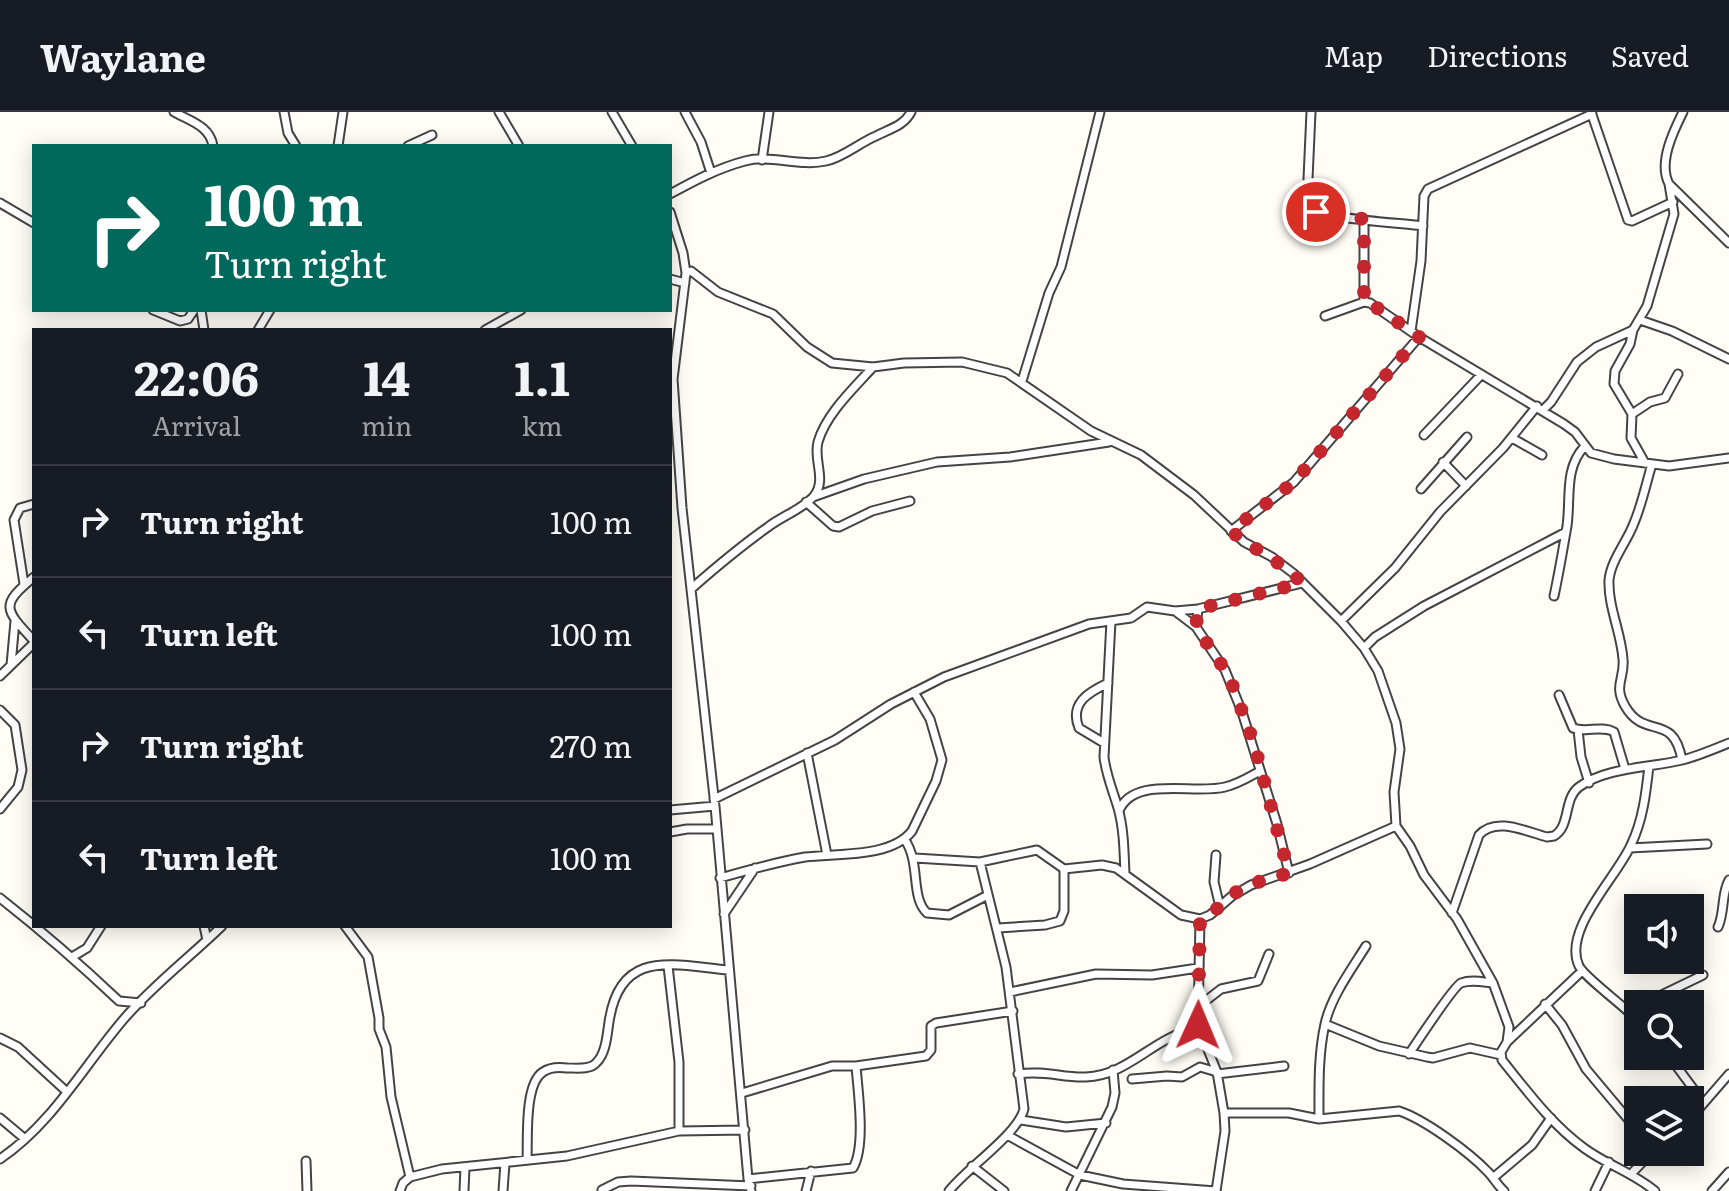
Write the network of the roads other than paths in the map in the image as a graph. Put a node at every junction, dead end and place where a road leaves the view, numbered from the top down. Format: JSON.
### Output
{"nodes":[{"id":1,"x":174,"y":112,"type":"edge"},
{"id":2,"x":284,"y":112,"type":"edge"},
{"id":3,"x":343,"y":112,"type":"edge"},
{"id":4,"x":499,"y":112,"type":"edge"},
{"id":5,"x":613,"y":112,"type":"edge"},
{"id":6,"x":685,"y":112,"type":"edge"},
{"id":7,"x":769,"y":112,"type":"edge"},
{"id":8,"x":911,"y":112,"type":"edge"},
{"id":9,"x":1100,"y":112,"type":"edge"},
{"id":10,"x":1311,"y":112,"type":"edge"},
{"id":11,"x":1683,"y":112,"type":"edge"},
{"id":12,"x":1591,"y":113,"type":"edge"},
{"id":13,"x":432,"y":135,"type":"dead end"},
{"id":14,"x":213,"y":144,"type":"edge"},
{"id":15,"x":295,"y":144,"type":"edge"},
{"id":16,"x":338,"y":144,"type":"edge"},
{"id":17,"x":412,"y":144,"type":"edge"},
{"id":18,"x":518,"y":144,"type":"edge"},
{"id":19,"x":631,"y":144,"type":"edge"},
{"id":20,"x":762,"y":160,"type":"junction"},
{"id":21,"x":711,"y":173,"type":"junction"},
{"id":22,"x":1669,"y":184,"type":"junction"},
{"id":23,"x":672,"y":193,"type":"edge"},
{"id":24,"x":1673,"y":202,"type":"junction"},
{"id":25,"x":0,"y":203,"type":"edge"},
{"id":26,"x":672,"y":218,"type":"edge"},
{"id":27,"x":1364,"y":219,"type":"junction"},
{"id":28,"x":32,"y":222,"type":"edge"},
{"id":29,"x":1423,"y":226,"type":"junction"},
{"id":30,"x":1729,"y":243,"type":"edge"},
{"id":31,"x":686,"y":273,"type":"junction"},
{"id":32,"x":672,"y":280,"type":"edge"},
{"id":33,"x":685,"y":283,"type":"junction"},
{"id":34,"x":1364,"y":302,"type":"junction"},
{"id":35,"x":158,"y":312,"type":"edge"},
{"id":36,"x":193,"y":312,"type":"edge"},
{"id":37,"x":515,"y":312,"type":"edge"},
{"id":38,"x":1325,"y":316,"type":"dead end"},
{"id":39,"x":1640,"y":320,"type":"junction"},
{"id":40,"x":488,"y":328,"type":"edge"},
{"id":41,"x":1633,"y":330,"type":"junction"},
{"id":42,"x":1411,"y":331,"type":"junction"},
{"id":43,"x":1419,"y":337,"type":"junction"},
{"id":44,"x":1729,"y":359,"type":"edge"},
{"id":45,"x":873,"y":367,"type":"junction"},
{"id":46,"x":1678,"y":374,"type":"dead end"},
{"id":47,"x":1481,"y":375,"type":"junction"},
{"id":48,"x":1022,"y":381,"type":"junction"},
{"id":49,"x":1540,"y":408,"type":"junction"},
{"id":50,"x":1632,"y":414,"type":"junction"},
{"id":51,"x":673,"y":431,"type":"edge"},
{"id":52,"x":1424,"y":435,"type":"dead end"},
{"id":53,"x":1467,"y":437,"type":"dead end"},
{"id":54,"x":1512,"y":438,"type":"junction"},
{"id":55,"x":1111,"y":442,"type":"junction"},
{"id":56,"x":1584,"y":447,"type":"junction"},
{"id":57,"x":1542,"y":455,"type":"dead end"},
{"id":58,"x":1729,"y":458,"type":"edge"},
{"id":59,"x":1443,"y":462,"type":"junction"},
{"id":60,"x":1649,"y":464,"type":"junction"},
{"id":61,"x":1466,"y":486,"type":"junction"},
{"id":62,"x":1421,"y":489,"type":"dead end"},
{"id":63,"x":810,"y":500,"type":"junction"},
{"id":64,"x":910,"y":501,"type":"dead end"},
{"id":65,"x":32,"y":505,"type":"edge"},
{"id":66,"x":1231,"y":531,"type":"junction"},
{"id":67,"x":1566,"y":532,"type":"junction"},
{"id":68,"x":32,"y":578,"type":"edge"},
{"id":69,"x":1302,"y":583,"type":"junction"},
{"id":70,"x":24,"y":584,"type":"junction"},
{"id":71,"x":691,"y":589,"type":"junction"},
{"id":72,"x":1554,"y":596,"type":"dead end"},
{"id":73,"x":1198,"y":609,"type":"junction"},
{"id":74,"x":1175,"y":611,"type":"junction"},
{"id":75,"x":15,"y":621,"type":"junction"},
{"id":76,"x":1111,"y":621,"type":"junction"},
{"id":77,"x":1341,"y":621,"type":"junction"},
{"id":78,"x":1196,"y":627,"type":"junction"},
{"id":79,"x":32,"y":640,"type":"edge"},
{"id":80,"x":32,"y":644,"type":"edge"},
{"id":81,"x":1364,"y":648,"type":"junction"},
{"id":82,"x":11,"y":665,"type":"junction"},
{"id":83,"x":0,"y":676,"type":"edge"},
{"id":84,"x":1108,"y":683,"type":"junction"},
{"id":85,"x":914,"y":692,"type":"junction"},
{"id":86,"x":1559,"y":695,"type":"dead end"},
{"id":87,"x":0,"y":710,"type":"edge"},
{"id":88,"x":1578,"y":730,"type":"junction"},
{"id":89,"x":1104,"y":743,"type":"junction"},
{"id":90,"x":1729,"y":743,"type":"edge"},
{"id":91,"x":807,"y":753,"type":"junction"},
{"id":92,"x":1682,"y":760,"type":"junction"},
{"id":93,"x":1649,"y":766,"type":"junction"},
{"id":94,"x":1625,"y":769,"type":"junction"},
{"id":95,"x":1260,"y":771,"type":"junction"},
{"id":96,"x":1589,"y":783,"type":"junction"},
{"id":97,"x":715,"y":803,"type":"junction"},
{"id":98,"x":0,"y":809,"type":"edge"},
{"id":99,"x":672,"y":810,"type":"edge"},
{"id":100,"x":1119,"y":811,"type":"junction"},
{"id":101,"x":1396,"y":826,"type":"junction"},
{"id":102,"x":716,"y":829,"type":"junction"},
{"id":103,"x":672,"y":832,"type":"edge"},
{"id":104,"x":905,"y":840,"type":"junction"},
{"id":105,"x":1707,"y":844,"type":"dead end"},
{"id":106,"x":1630,"y":848,"type":"junction"},
{"id":107,"x":827,"y":855,"type":"junction"},
{"id":108,"x":1216,"y":855,"type":"dead end"},
{"id":109,"x":915,"y":858,"type":"junction"},
{"id":110,"x":980,"y":862,"type":"junction"},
{"id":111,"x":755,"y":868,"type":"junction"},
{"id":112,"x":1064,"y":869,"type":"junction"},
{"id":113,"x":1289,"y":873,"type":"junction"},
{"id":114,"x":1125,"y":874,"type":"junction"},
{"id":115,"x":720,"y":878,"type":"junction"},
{"id":116,"x":1729,"y":880,"type":"edge"},
{"id":117,"x":988,"y":895,"type":"junction"},
{"id":118,"x":0,"y":898,"type":"edge"},
{"id":119,"x":1220,"y":907,"type":"junction"},
{"id":120,"x":1452,"y":913,"type":"junction"},
{"id":121,"x":724,"y":914,"type":"junction"},
{"id":122,"x":1200,"y":919,"type":"junction"},
{"id":123,"x":32,"y":924,"type":"edge"},
{"id":124,"x":1718,"y":927,"type":"dead end"},
{"id":125,"x":37,"y":928,"type":"edge"},
{"id":126,"x":100,"y":928,"type":"edge"},
{"id":127,"x":204,"y":928,"type":"edge"},
{"id":128,"x":220,"y":928,"type":"edge"},
{"id":129,"x":346,"y":928,"type":"edge"},
{"id":130,"x":998,"y":928,"type":"junction"},
{"id":131,"x":207,"y":940,"type":"junction"},
{"id":132,"x":1366,"y":946,"type":"dead end"},
{"id":133,"x":1269,"y":954,"type":"dead end"},
{"id":134,"x":72,"y":957,"type":"junction"},
{"id":135,"x":668,"y":966,"type":"junction"},
{"id":136,"x":1198,"y":968,"type":"junction"},
{"id":137,"x":729,"y":970,"type":"junction"},
{"id":138,"x":1582,"y":971,"type":"junction"},
{"id":139,"x":1703,"y":975,"type":"dead end"},
{"id":140,"x":1493,"y":983,"type":"junction"},
{"id":141,"x":1672,"y":990,"type":"edge"},
{"id":142,"x":1010,"y":992,"type":"junction"},
{"id":143,"x":119,"y":1001,"type":"junction"},
{"id":144,"x":141,"y":1003,"type":"junction"},
{"id":145,"x":1545,"y":1004,"type":"junction"},
{"id":146,"x":1199,"y":1006,"type":"junction"},
{"id":147,"x":1624,"y":1007,"type":"edge"},
{"id":148,"x":1013,"y":1011,"type":"junction"},
{"id":149,"x":124,"y":1019,"type":"junction"},
{"id":150,"x":1325,"y":1024,"type":"junction"},
{"id":151,"x":1198,"y":1025,"type":"junction"},
{"id":152,"x":0,"y":1038,"type":"edge"},
{"id":153,"x":1507,"y":1042,"type":"junction"},
{"id":154,"x":1409,"y":1054,"type":"junction"},
{"id":155,"x":1501,"y":1055,"type":"junction"},
{"id":156,"x":856,"y":1066,"type":"junction"},
{"id":157,"x":1284,"y":1066,"type":"dead end"},
{"id":158,"x":1113,"y":1070,"type":"junction"},
{"id":159,"x":1217,"y":1073,"type":"junction"},
{"id":160,"x":1018,"y":1074,"type":"junction"},
{"id":161,"x":1729,"y":1074,"type":"edge"},
{"id":162,"x":1132,"y":1079,"type":"dead end"},
{"id":163,"x":67,"y":1092,"type":"junction"},
{"id":164,"x":742,"y":1093,"type":"junction"},
{"id":165,"x":1704,"y":1101,"type":"edge"},
{"id":166,"x":1224,"y":1113,"type":"junction"},
{"id":167,"x":1624,"y":1114,"type":"edge"},
{"id":168,"x":0,"y":1118,"type":"edge"},
{"id":169,"x":1551,"y":1118,"type":"junction"},
{"id":170,"x":1319,"y":1119,"type":"junction"},
{"id":171,"x":1021,"y":1120,"type":"junction"},
{"id":172,"x":1106,"y":1123,"type":"junction"},
{"id":173,"x":745,"y":1130,"type":"junction"},
{"id":174,"x":679,"y":1131,"type":"junction"},
{"id":175,"x":1007,"y":1135,"type":"junction"},
{"id":176,"x":25,"y":1139,"type":"junction"},
{"id":177,"x":0,"y":1159,"type":"edge"},
{"id":178,"x":527,"y":1160,"type":"junction"},
{"id":179,"x":306,"y":1161,"type":"dead end"},
{"id":180,"x":1609,"y":1162,"type":"junction"},
{"id":181,"x":505,"y":1163,"type":"junction"},
{"id":182,"x":972,"y":1166,"type":"junction"},
{"id":183,"x":1639,"y":1166,"type":"edge"},
{"id":184,"x":465,"y":1167,"type":"junction"},
{"id":185,"x":811,"y":1171,"type":"junction"},
{"id":186,"x":1729,"y":1172,"type":"edge"},
{"id":187,"x":1632,"y":1173,"type":"junction"},
{"id":188,"x":1080,"y":1175,"type":"junction"},
{"id":189,"x":410,"y":1177,"type":"junction"},
{"id":190,"x":1493,"y":1178,"type":"junction"},
{"id":191,"x":750,"y":1186,"type":"edge"},
{"id":192,"x":1150,"y":1188,"type":"edge"},
{"id":193,"x":602,"y":1190,"type":"edge"},
{"id":194,"x":307,"y":1191,"type":"edge"},
{"id":195,"x":400,"y":1191,"type":"edge"},
{"id":196,"x":464,"y":1191,"type":"edge"},
{"id":197,"x":503,"y":1191,"type":"edge"},
{"id":198,"x":806,"y":1191,"type":"edge"},
{"id":199,"x":949,"y":1191,"type":"edge"},
{"id":200,"x":1004,"y":1191,"type":"edge"},
{"id":201,"x":1071,"y":1191,"type":"edge"},
{"id":202,"x":1216,"y":1191,"type":"edge"},
{"id":203,"x":1504,"y":1191,"type":"edge"},
{"id":204,"x":1595,"y":1191,"type":"edge"},
{"id":205,"x":1655,"y":1191,"type":"edge"},
{"id":206,"x":1712,"y":1191,"type":"edge"}],
"edges":[{"from":1,"to":14,"type":"street"},
{"from":2,"to":15,"type":"street"},
{"from":3,"to":16,"type":"street"},
{"from":4,"to":18,"type":"street"},
{"from":5,"to":19,"type":"street"},
{"from":6,"to":21,"type":"street"},
{"from":7,"to":20,"type":"street"},
{"from":8,"to":20,"type":"street"},
{"from":9,"to":48,"type":"street"},
{"from":10,"to":27,"type":"street"},
{"from":11,"to":22,"type":"street"},
{"from":12,"to":24,"type":"street"},
{"from":12,"to":29,"type":"street"},
{"from":13,"to":17,"type":"street"},
{"from":20,"to":21,"type":"street"},
{"from":21,"to":23,"type":"street"},
{"from":22,"to":24,"type":"street"},
{"from":22,"to":30,"type":"street"},
{"from":24,"to":39,"type":"street"},
{"from":25,"to":28,"type":"street"},
{"from":26,"to":31,"type":"street"},
{"from":27,"to":29,"type":"street"},
{"from":27,"to":34,"type":"street"},
{"from":29,"to":42,"type":"street"},
{"from":31,"to":33,"type":"street"},
{"from":31,"to":45,"type":"street"},
{"from":32,"to":33,"type":"street"},
{"from":33,"to":51,"type":"street"},
{"from":34,"to":38,"type":"street"},
{"from":34,"to":42,"type":"street"},
{"from":35,"to":36,"type":"street"},
{"from":37,"to":40,"type":"street"},
{"from":39,"to":41,"type":"street"},
{"from":39,"to":44,"type":"street"},
{"from":41,"to":49,"type":"street"},
{"from":41,"to":50,"type":"street"},
{"from":42,"to":43,"type":"street"},
{"from":43,"to":47,"type":"street"},
{"from":43,"to":66,"type":"street"},
{"from":45,"to":48,"type":"street"},
{"from":45,"to":63,"type":"street"},
{"from":46,"to":50,"type":"street"},
{"from":47,"to":49,"type":"street"},
{"from":47,"to":52,"type":"street"},
{"from":48,"to":55,"type":"street"},
{"from":49,"to":54,"type":"street"},
{"from":49,"to":56,"type":"street"},
{"from":50,"to":60,"type":"street"},
{"from":51,"to":71,"type":"street"},
{"from":53,"to":59,"type":"street"},
{"from":54,"to":57,"type":"street"},
{"from":54,"to":61,"type":"street"},
{"from":55,"to":63,"type":"street"},
{"from":55,"to":66,"type":"street"},
{"from":56,"to":60,"type":"street"},
{"from":56,"to":67,"type":"street"},
{"from":58,"to":60,"type":"street"},
{"from":59,"to":61,"type":"street"},
{"from":59,"to":62,"type":"street"},
{"from":60,"to":92,"type":"street"},
{"from":61,"to":77,"type":"street"},
{"from":63,"to":64,"type":"street"},
{"from":63,"to":71,"type":"street"},
{"from":65,"to":70,"type":"street"},
{"from":66,"to":69,"type":"street"},
{"from":67,"to":72,"type":"street"},
{"from":67,"to":81,"type":"street"},
{"from":68,"to":70,"type":"street"},
{"from":69,"to":73,"type":"street"},
{"from":69,"to":77,"type":"street"},
{"from":70,"to":75,"type":"street"},
{"from":71,"to":97,"type":"street"},
{"from":73,"to":74,"type":"street"},
{"from":73,"to":78,"type":"street"},
{"from":74,"to":76,"type":"street"},
{"from":74,"to":78,"type":"street"},
{"from":75,"to":79,"type":"street"},
{"from":75,"to":82,"type":"street"},
{"from":76,"to":84,"type":"street"},
{"from":76,"to":85,"type":"street"},
{"from":77,"to":81,"type":"street"},
{"from":78,"to":95,"type":"street"},
{"from":80,"to":82,"type":"street"},
{"from":81,"to":101,"type":"street"},
{"from":82,"to":83,"type":"street"},
{"from":84,"to":89,"type":"street"},
{"from":84,"to":89,"type":"street"},
{"from":85,"to":91,"type":"street"},
{"from":85,"to":104,"type":"street"},
{"from":86,"to":88,"type":"street"},
{"from":87,"to":98,"type":"street"},
{"from":88,"to":94,"type":"street"},
{"from":88,"to":96,"type":"street"},
{"from":89,"to":100,"type":"street"},
{"from":90,"to":92,"type":"street"},
{"from":91,"to":97,"type":"street"},
{"from":91,"to":107,"type":"street"},
{"from":92,"to":93,"type":"street"},
{"from":93,"to":94,"type":"street"},
{"from":93,"to":106,"type":"street"},
{"from":94,"to":96,"type":"street"},
{"from":95,"to":100,"type":"street"},
{"from":95,"to":113,"type":"street"},
{"from":96,"to":120,"type":"street"},
{"from":97,"to":99,"type":"street"},
{"from":97,"to":102,"type":"street"},
{"from":100,"to":114,"type":"street"},
{"from":101,"to":113,"type":"street"},
{"from":101,"to":120,"type":"street"},
{"from":102,"to":103,"type":"street"},
{"from":102,"to":115,"type":"street"},
{"from":104,"to":107,"type":"street"},
{"from":104,"to":109,"type":"street"},
{"from":105,"to":106,"type":"street"},
{"from":106,"to":138,"type":"street"},
{"from":107,"to":111,"type":"street"},
{"from":108,"to":119,"type":"street"},
{"from":109,"to":110,"type":"street"},
{"from":109,"to":117,"type":"street"},
{"from":110,"to":112,"type":"street"},
{"from":110,"to":117,"type":"street"},
{"from":111,"to":115,"type":"street"},
{"from":111,"to":121,"type":"street"},
{"from":112,"to":114,"type":"street"},
{"from":112,"to":130,"type":"street"},
{"from":113,"to":119,"type":"street"},
{"from":114,"to":122,"type":"street"},
{"from":115,"to":121,"type":"street"},
{"from":116,"to":124,"type":"street"},
{"from":117,"to":130,"type":"street"},
{"from":118,"to":123,"type":"street"},
{"from":119,"to":122,"type":"street"},
{"from":120,"to":140,"type":"street"},
{"from":121,"to":137,"type":"street"},
{"from":122,"to":136,"type":"street"},
{"from":125,"to":134,"type":"street"},
{"from":126,"to":134,"type":"street"},
{"from":127,"to":131,"type":"street"},
{"from":128,"to":131,"type":"street"},
{"from":129,"to":189,"type":"street"},
{"from":130,"to":142,"type":"street"},
{"from":131,"to":144,"type":"street"},
{"from":132,"to":150,"type":"street"},
{"from":133,"to":146,"type":"street"},
{"from":134,"to":143,"type":"street"},
{"from":135,"to":137,"type":"street"},
{"from":135,"to":174,"type":"street"},
{"from":135,"to":178,"type":"street"},
{"from":136,"to":142,"type":"street"},
{"from":136,"to":146,"type":"street"},
{"from":137,"to":164,"type":"street"},
{"from":138,"to":145,"type":"street"},
{"from":138,"to":147,"type":"street"},
{"from":139,"to":141,"type":"street"},
{"from":140,"to":153,"type":"street"},
{"from":140,"to":154,"type":"street"},
{"from":142,"to":148,"type":"street"},
{"from":143,"to":144,"type":"street"},
{"from":143,"to":149,"type":"street"},
{"from":144,"to":149,"type":"street"},
{"from":145,"to":153,"type":"street"},
{"from":145,"to":167,"type":"street"},
{"from":146,"to":151,"type":"street"},
{"from":148,"to":156,"type":"street"},
{"from":148,"to":160,"type":"street"},
{"from":149,"to":163,"type":"street"},
{"from":150,"to":154,"type":"street"},
{"from":150,"to":170,"type":"street"},
{"from":151,"to":158,"type":"street"},
{"from":151,"to":159,"type":"street"},
{"from":152,"to":163,"type":"street"},
{"from":153,"to":155,"type":"street"},
{"from":154,"to":155,"type":"street"},
{"from":155,"to":169,"type":"street"},
{"from":156,"to":164,"type":"street"},
{"from":156,"to":185,"type":"street"},
{"from":157,"to":159,"type":"street"},
{"from":158,"to":160,"type":"street"},
{"from":158,"to":172,"type":"street"},
{"from":159,"to":162,"type":"street"},
{"from":159,"to":166,"type":"street"},
{"from":160,"to":171,"type":"street"},
{"from":161,"to":165,"type":"street"},
{"from":163,"to":176,"type":"street"},
{"from":164,"to":173,"type":"street"},
{"from":166,"to":170,"type":"street"},
{"from":166,"to":202,"type":"street"},
{"from":168,"to":176,"type":"street"},
{"from":169,"to":180,"type":"street"},
{"from":169,"to":190,"type":"street"},
{"from":170,"to":190,"type":"street"},
{"from":171,"to":172,"type":"street"},
{"from":171,"to":175,"type":"street"},
{"from":172,"to":188,"type":"street"},
{"from":173,"to":174,"type":"street"},
{"from":173,"to":191,"type":"street"},
{"from":174,"to":178,"type":"street"},
{"from":175,"to":182,"type":"street"},
{"from":175,"to":188,"type":"street"},
{"from":176,"to":177,"type":"street"},
{"from":178,"to":181,"type":"street"},
{"from":179,"to":194,"type":"street"},
{"from":180,"to":187,"type":"street"},
{"from":180,"to":204,"type":"street"},
{"from":181,"to":184,"type":"street"},
{"from":181,"to":197,"type":"street"},
{"from":182,"to":199,"type":"street"},
{"from":182,"to":200,"type":"street"},
{"from":183,"to":187,"type":"street"},
{"from":184,"to":189,"type":"street"},
{"from":184,"to":196,"type":"street"},
{"from":185,"to":191,"type":"street"},
{"from":185,"to":198,"type":"street"},
{"from":186,"to":206,"type":"street"},
{"from":187,"to":205,"type":"street"},
{"from":188,"to":192,"type":"street"},
{"from":188,"to":201,"type":"street"},
{"from":189,"to":195,"type":"street"},
{"from":190,"to":203,"type":"street"},
{"from":191,"to":193,"type":"street"},
{"from":192,"to":202,"type":"street"}]}
